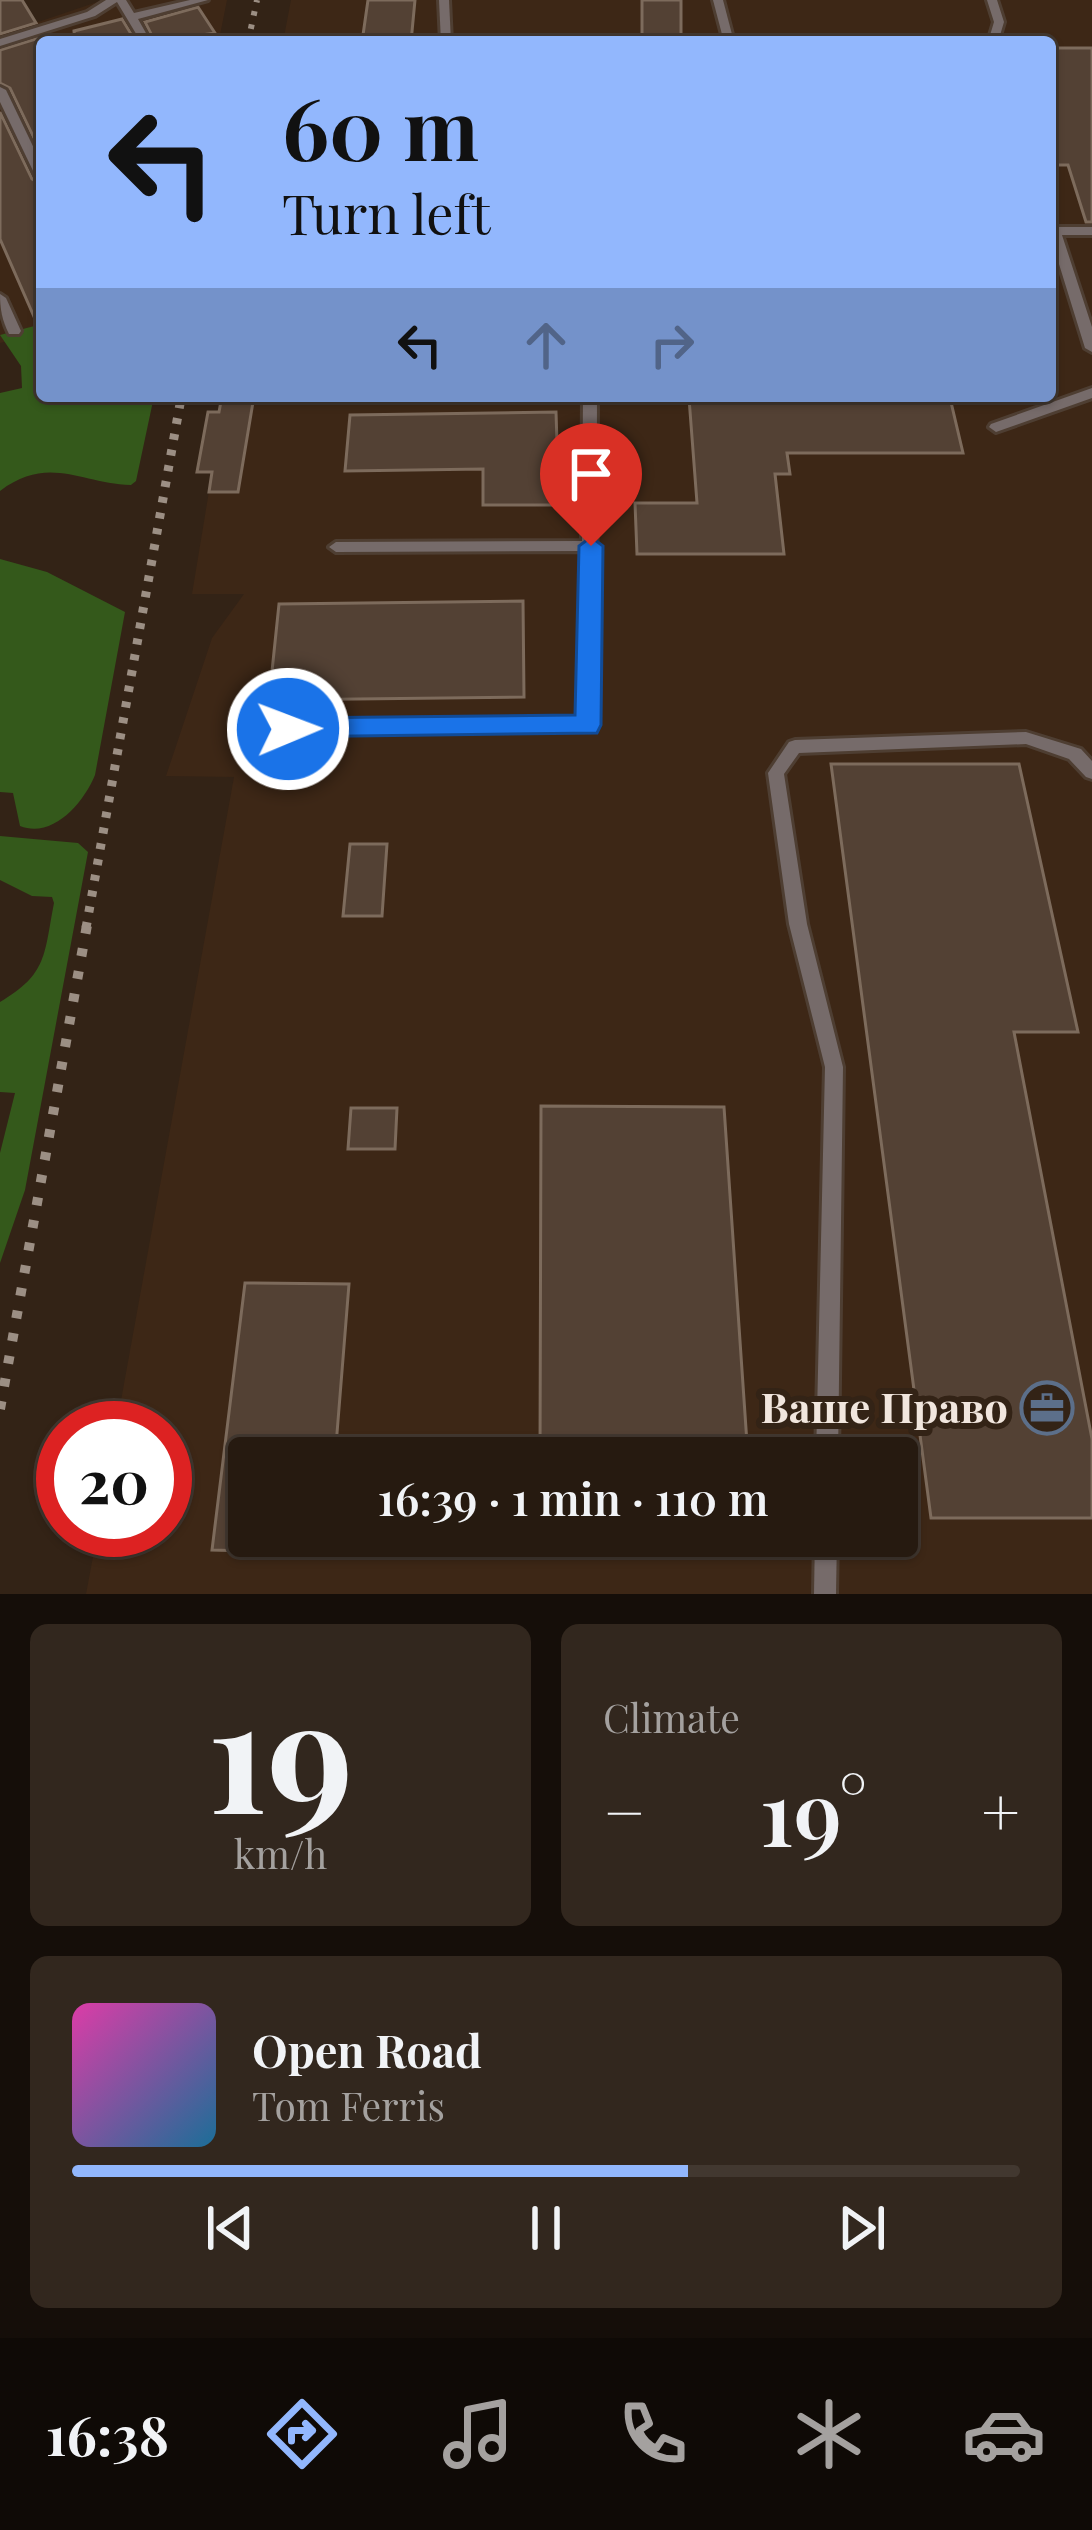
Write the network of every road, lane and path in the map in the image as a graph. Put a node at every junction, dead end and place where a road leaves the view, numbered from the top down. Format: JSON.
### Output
{"nodes":[{"id":1,"x":117,"y":0,"type":"edge"},
{"id":2,"x":203,"y":0,"type":"edge"},
{"id":3,"x":444,"y":0,"type":"edge"},
{"id":4,"x":718,"y":0,"type":"edge"},
{"id":5,"x":992,"y":0,"type":"edge"},
{"id":6,"x":132,"y":17,"type":"junction"},
{"id":7,"x":54,"y":27,"type":"junction"},
{"id":8,"x":59,"y":36,"type":"edge"},
{"id":9,"x":143,"y":36,"type":"edge"},
{"id":10,"x":446,"y":36,"type":"edge"},
{"id":11,"x":727,"y":36,"type":"edge"},
{"id":12,"x":995,"y":36,"type":"edge"},
{"id":13,"x":0,"y":43,"type":"edge"},
{"id":14,"x":0,"y":90,"type":"edge"},
{"id":15,"x":36,"y":165,"type":"edge"},
{"id":16,"x":1056,"y":231,"type":"edge"},
{"id":17,"x":1092,"y":231,"type":"edge"},
{"id":18,"x":1056,"y":240,"type":"edge"},
{"id":19,"x":0,"y":298,"type":"edge"},
{"id":20,"x":14,"y":331,"type":"dead end"},
{"id":21,"x":1092,"y":348,"type":"edge"},
{"id":22,"x":1092,"y":393,"type":"edge"},
{"id":23,"x":590,"y":402,"type":"edge"},
{"id":24,"x":996,"y":427,"type":"dead end"},
{"id":25,"x":591,"y":546,"type":"junction"},
{"id":26,"x":336,"y":547,"type":"dead end"},
{"id":27,"x":288,"y":729,"type":"dead end"},
{"id":28,"x":1092,"y":772,"type":"edge"},
{"id":29,"x":827,"y":1437,"type":"edge"},
{"id":30,"x":826,"y":1557,"type":"edge"},
{"id":31,"x":825,"y":1594,"type":"edge"}],
"edges":[{"from":1,"to":6,"type":"lane"},
{"from":1,"to":7,"type":"lane"},
{"from":2,"to":6,"type":"lane"},
{"from":3,"to":10,"type":"lane"},
{"from":4,"to":11,"type":"lane"},
{"from":5,"to":12,"type":"lane"},
{"from":6,"to":9,"type":"lane"},
{"from":7,"to":8,"type":"lane"},
{"from":7,"to":13,"type":"lane"},
{"from":14,"to":15,"type":"lane"},
{"from":16,"to":17,"type":"lane"},
{"from":18,"to":21,"type":"lane"},
{"from":19,"to":20,"type":"lane"},
{"from":22,"to":24,"type":"lane"},
{"from":23,"to":25,"type":"lane"},
{"from":25,"to":26,"type":"lane"},
{"from":25,"to":27,"type":"lane"},
{"from":28,"to":29,"type":"lane"},
{"from":30,"to":31,"type":"lane"}]}
